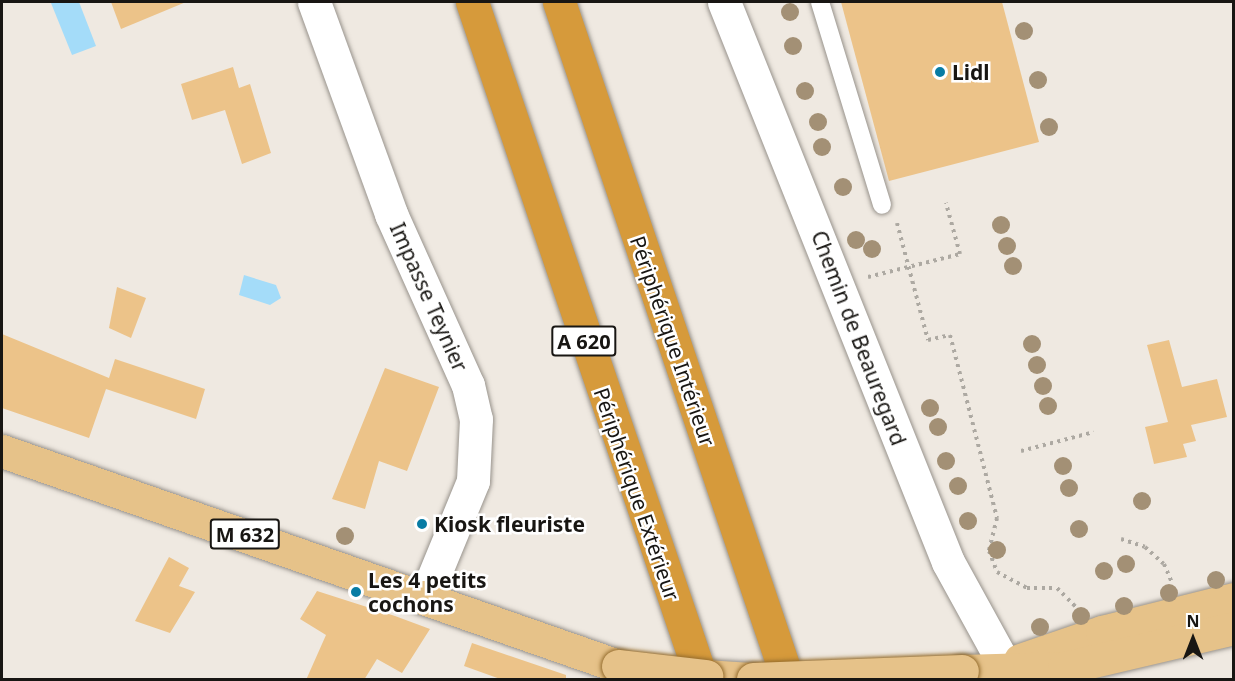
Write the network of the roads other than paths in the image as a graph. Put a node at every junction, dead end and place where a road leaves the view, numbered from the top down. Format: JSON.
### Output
{"nodes":[{"id":1,"x":314,"y":2,"type":"edge"},
{"id":2,"x":472,"y":2,"type":"edge"},
{"id":3,"x":559,"y":2,"type":"edge"},
{"id":4,"x":724,"y":2,"type":"edge"},
{"id":5,"x":820,"y":2,"type":"edge"},
{"id":6,"x":889,"y":209,"type":"road end"},
{"id":7,"x":2,"y":451,"type":"edge"},
{"id":8,"x":426,"y":595,"type":"junction"},
{"id":9,"x":1233,"y":599,"type":"edge"},
{"id":10,"x":1233,"y":628,"type":"edge"},
{"id":11,"x":1088,"y":655,"type":"edge"},
{"id":12,"x":1017,"y":667,"type":"edge"},
{"id":13,"x":701,"y":678,"type":"edge"},
{"id":14,"x":788,"y":680,"type":"edge"}],
"edges":[{"from":1,"to":8,"type":"street","name":"Impasse Teynier"},
{"from":2,"to":13,"type":"highway","name":"Périphérique Extérieur","number":"A 620"},
{"from":3,"to":14,"type":"highway","name":"Périphérique Intérieur"},
{"from":4,"to":12,"type":"street","name":"Chemin de Beauregard"},
{"from":5,"to":6,"type":"lane"},
{"from":7,"to":8,"type":"main road","number":"M 632"},
{"from":8,"to":13,"type":"main road","number":"M 632","bridge":true},
{"from":9,"to":11,"type":"main road"},
{"from":10,"to":11,"type":"main road"},
{"from":11,"to":12,"type":"main road"},
{"from":11,"to":12,"type":"main road"},
{"from":12,"to":13,"type":"main road","bridge":true}]}
